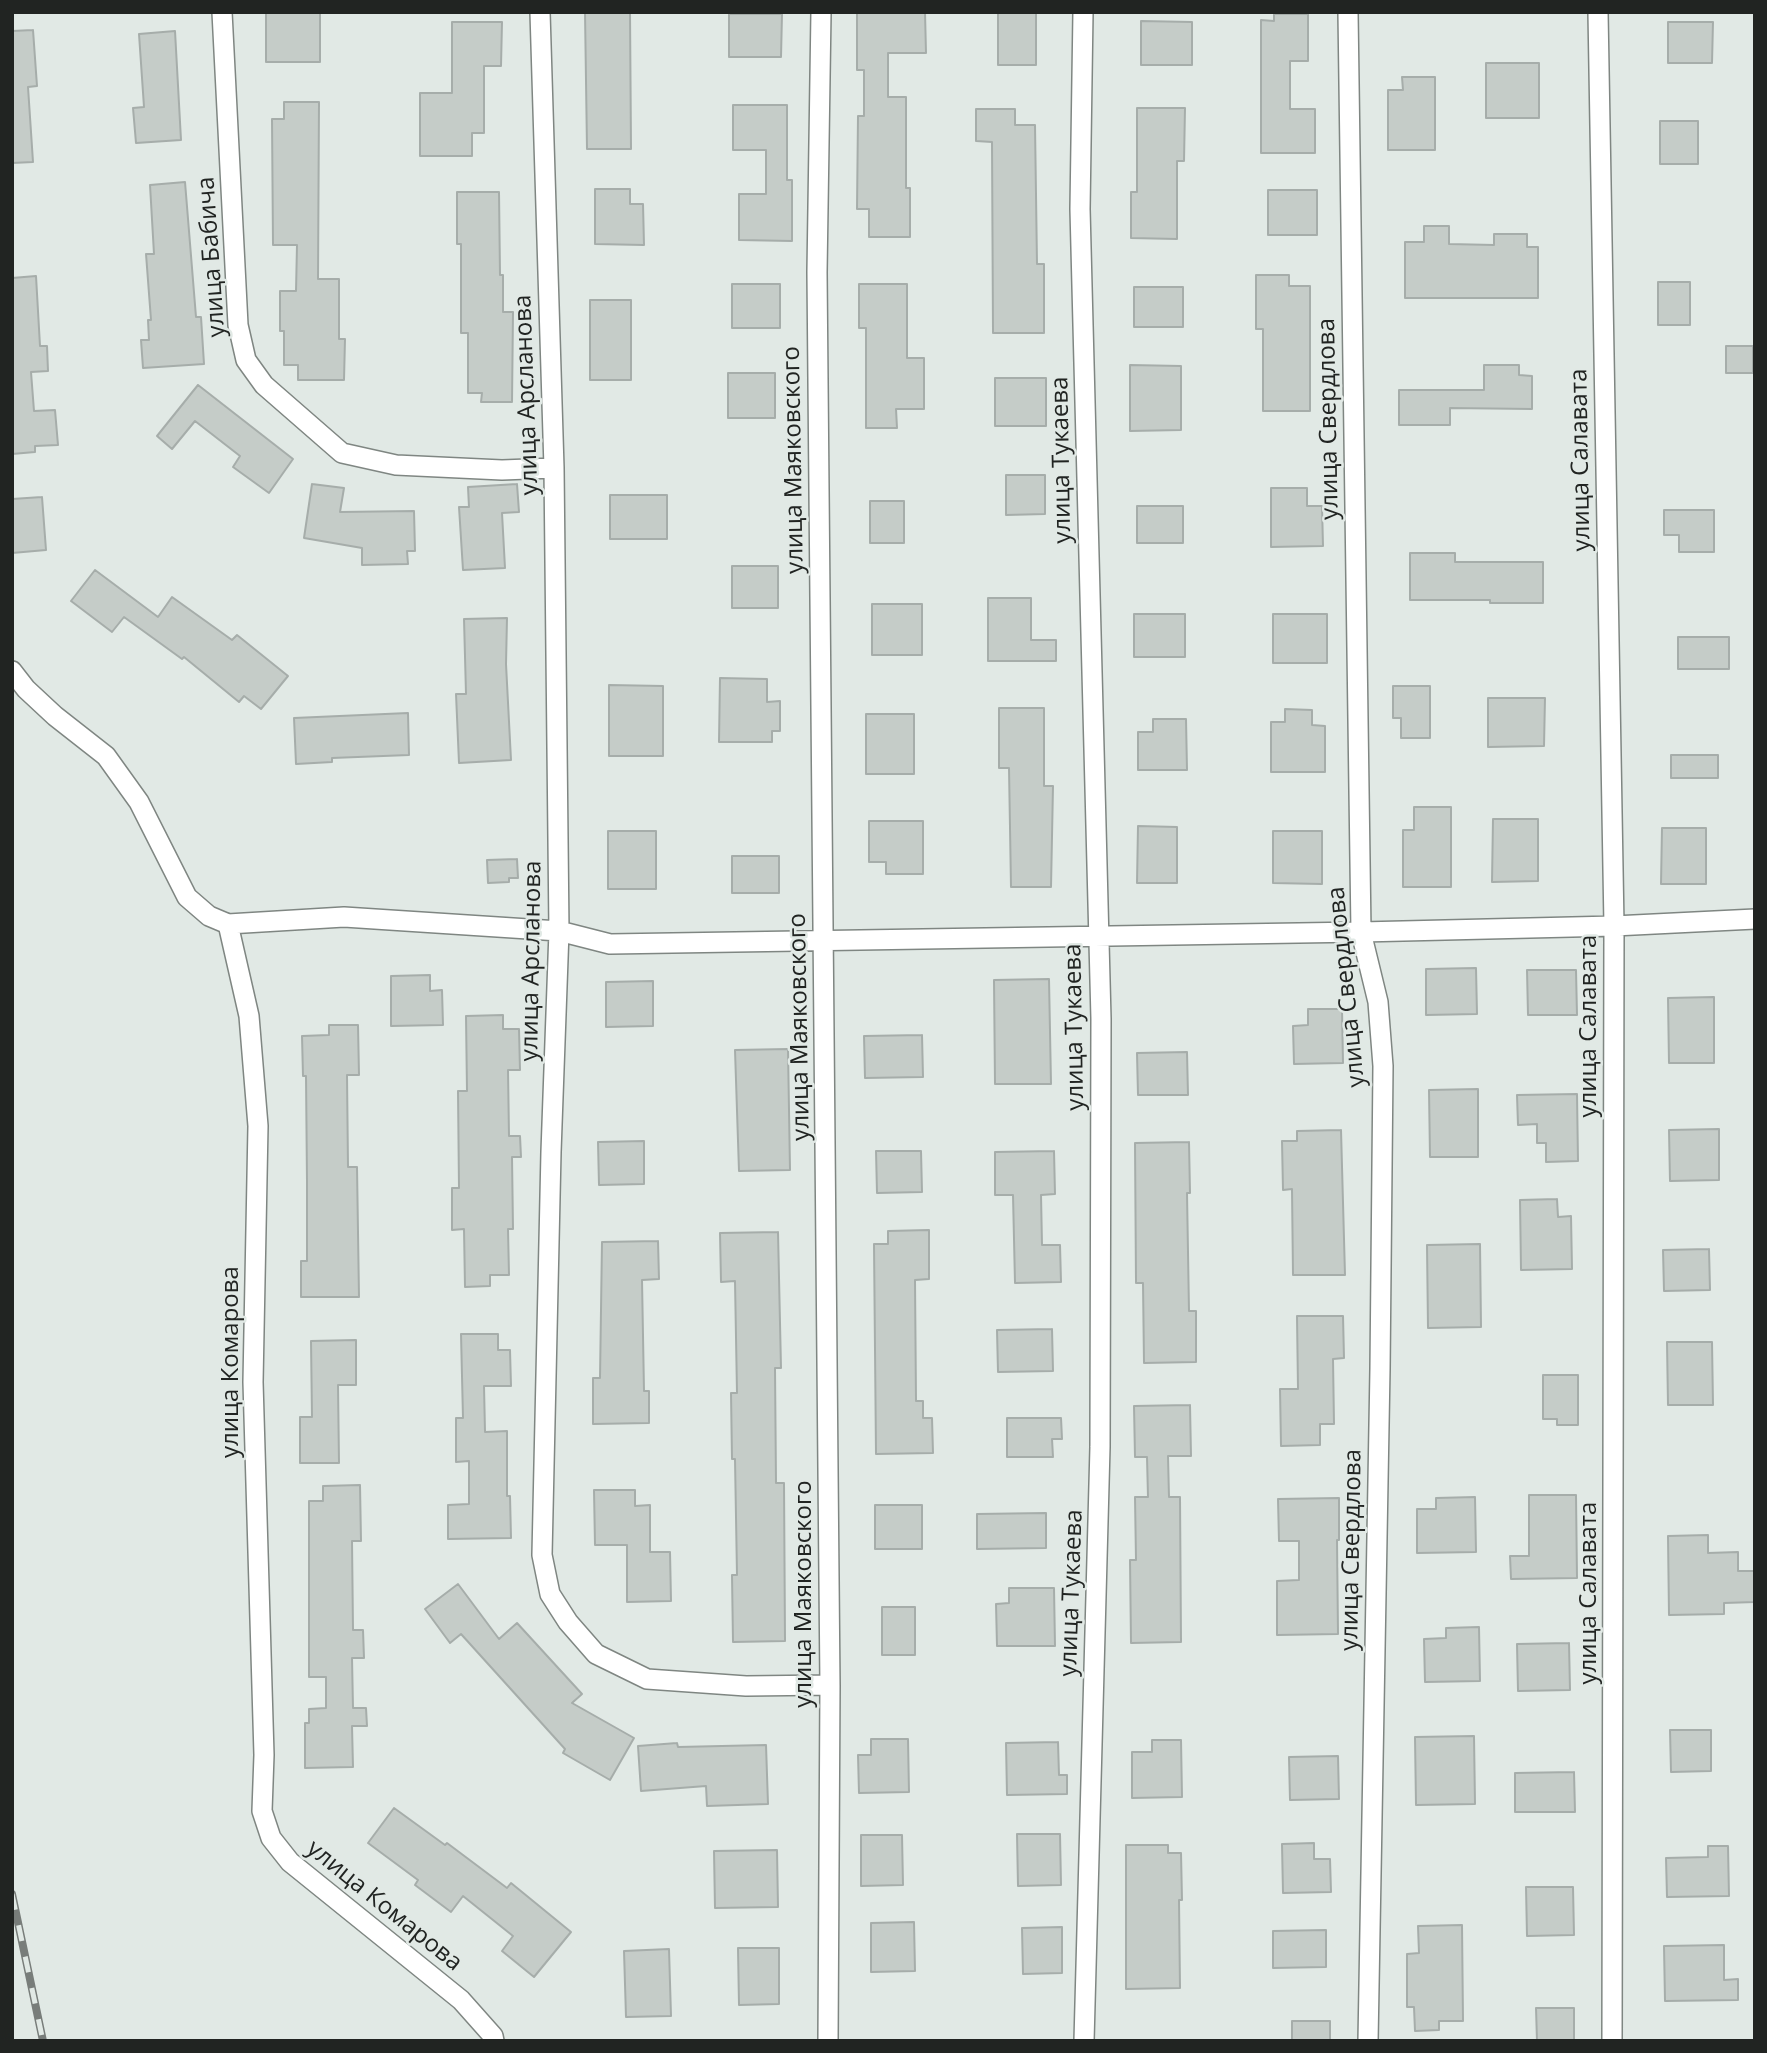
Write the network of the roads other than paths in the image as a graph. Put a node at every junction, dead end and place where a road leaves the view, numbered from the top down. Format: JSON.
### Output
{"nodes":[{"id":1,"x":222,"y":12,"type":"edge"},
{"id":2,"x":540,"y":12,"type":"edge"},
{"id":3,"x":821,"y":12,"type":"edge"},
{"id":4,"x":1083,"y":12,"type":"edge"},
{"id":5,"x":1348,"y":12,"type":"edge"},
{"id":6,"x":1598,"y":12,"type":"edge"},
{"id":7,"x":554,"y":468,"type":"junction"},
{"id":8,"x":12,"y":671,"type":"edge"},
{"id":9,"x":1755,"y":919,"type":"edge"},
{"id":10,"x":228,"y":924,"type":"junction"},
{"id":11,"x":1614,"y":926,"type":"junction"},
{"id":12,"x":559,"y":931,"type":"junction"},
{"id":13,"x":1361,"y":932,"type":"junction"},
{"id":14,"x":1098,"y":935,"type":"junction"},
{"id":15,"x":824,"y":941,"type":"junction"},
{"id":16,"x":830,"y":1685,"type":"junction"},
{"id":17,"x":494,"y":2041,"type":"edge"},
{"id":18,"x":828,"y":2041,"type":"edge"},
{"id":19,"x":1084,"y":2041,"type":"edge"},
{"id":20,"x":1368,"y":2041,"type":"edge"},
{"id":21,"x":1612,"y":2041,"type":"edge"}],
"edges":[{"from":1,"to":7,"type":"street","name":"улица Бабича"},
{"from":2,"to":7,"type":"street","name":"улица Арсланова"},
{"from":3,"to":15,"type":"street","name":"улица Маяковского"},
{"from":4,"to":14,"type":"street","name":"улица Тукаева"},
{"from":5,"to":13,"type":"street","name":"улица Свердлова"},
{"from":6,"to":11,"type":"street","name":"улица Салавата"},
{"from":7,"to":12,"type":"street","name":"улица Арсланова"},
{"from":8,"to":10,"type":"street"},
{"from":9,"to":11,"type":"street"},
{"from":10,"to":12,"type":"street"},
{"from":10,"to":17,"type":"street","name":"улица Комарова"},
{"from":11,"to":13,"type":"street"},
{"from":11,"to":21,"type":"street","name":"улица Салавата"},
{"from":12,"to":15,"type":"street"},
{"from":12,"to":16,"type":"street","name":"улица Арсланова"},
{"from":13,"to":14,"type":"street"},
{"from":13,"to":20,"type":"street","name":"улица Свердлова"},
{"from":14,"to":15,"type":"street"},
{"from":14,"to":19,"type":"street","name":"улица Тукаева"},
{"from":15,"to":16,"type":"street","name":"улица Маяковского"},
{"from":16,"to":18,"type":"street","name":"улица Маяковского"}]}
